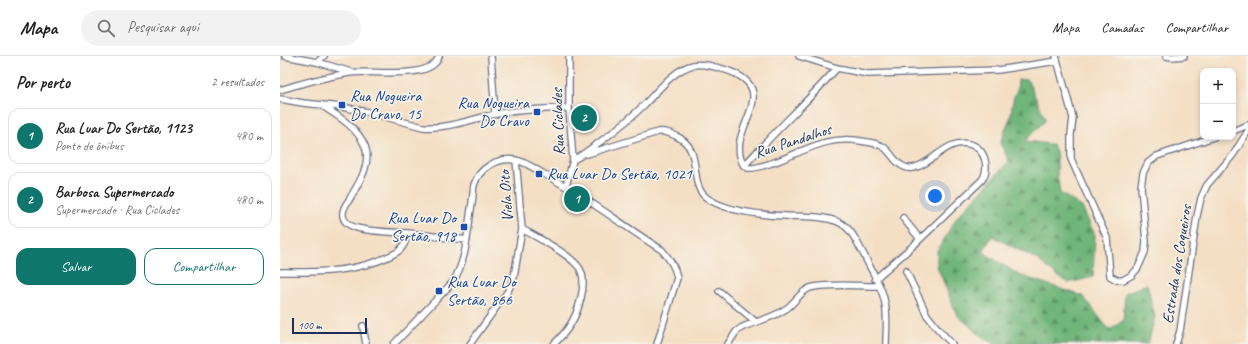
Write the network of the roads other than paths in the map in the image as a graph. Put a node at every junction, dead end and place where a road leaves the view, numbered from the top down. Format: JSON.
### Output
{"nodes":[{"id":1,"x":285,"y":56,"type":"edge"},
{"id":2,"x":324,"y":56,"type":"edge"},
{"id":3,"x":439,"y":56,"type":"edge"},
{"id":4,"x":491,"y":56,"type":"edge"},
{"id":5,"x":569,"y":56,"type":"edge"},
{"id":6,"x":799,"y":56,"type":"edge"},
{"id":7,"x":1166,"y":56,"type":"edge"},
{"id":8,"x":1184,"y":56,"type":"edge"},
{"id":9,"x":1057,"y":58,"type":"edge"},
{"id":10,"x":317,"y":62,"type":"junction"},
{"id":11,"x":837,"y":68,"type":"junction"},
{"id":12,"x":351,"y":72,"type":"junction"},
{"id":13,"x":280,"y":90,"type":"edge"},
{"id":14,"x":280,"y":99,"type":"edge"},
{"id":15,"x":321,"y":105,"type":"junction"},
{"id":16,"x":569,"y":108,"type":"junction"},
{"id":17,"x":495,"y":114,"type":"junction"},
{"id":18,"x":1248,"y":125,"type":"edge"},
{"id":19,"x":1236,"y":130,"type":"edge"},
{"id":20,"x":1248,"y":131,"type":"edge"},
{"id":21,"x":1205,"y":140,"type":"edge"},
{"id":22,"x":583,"y":155,"type":"junction"},
{"id":23,"x":516,"y":160,"type":"junction"},
{"id":24,"x":573,"y":160,"type":"junction"},
{"id":25,"x":744,"y":166,"type":"junction"},
{"id":26,"x":566,"y":186,"type":"junction"},
{"id":27,"x":903,"y":218,"type":"dead end"},
{"id":28,"x":522,"y":230,"type":"junction"},
{"id":29,"x":408,"y":233,"type":"junction"},
{"id":30,"x":920,"y":239,"type":"junction"},
{"id":31,"x":467,"y":240,"type":"junction"},
{"id":32,"x":906,"y":270,"type":"dead end"},
{"id":33,"x":280,"y":272,"type":"edge"},
{"id":34,"x":875,"y":279,"type":"junction"},
{"id":35,"x":879,"y":286,"type":"junction"},
{"id":36,"x":719,"y":291,"type":"dead end"},
{"id":37,"x":756,"y":322,"type":"junction"},
{"id":38,"x":363,"y":326,"type":"dead end"},
{"id":39,"x":366,"y":344,"type":"edge"},
{"id":40,"x":394,"y":344,"type":"edge"},
{"id":41,"x":470,"y":344,"type":"edge"},
{"id":42,"x":554,"y":344,"type":"edge"},
{"id":43,"x":657,"y":344,"type":"edge"},
{"id":44,"x":728,"y":344,"type":"edge"},
{"id":45,"x":886,"y":344,"type":"edge"},
{"id":46,"x":952,"y":344,"type":"edge"},
{"id":47,"x":1176,"y":344,"type":"edge"}],
"edges":[{"from":1,"to":10,"type":"street"},
{"from":2,"to":10,"type":"street"},
{"from":3,"to":12,"type":"street"},
{"from":4,"to":17,"type":"street"},
{"from":5,"to":16,"type":"street","name":"Rua Ciclades"},
{"from":6,"to":11,"type":"street"},
{"from":7,"to":8,"type":"street"},
{"from":9,"to":11,"type":"street"},
{"from":9,"to":21,"type":"street"},
{"from":10,"to":12,"type":"street"},
{"from":11,"to":25,"type":"street"},
{"from":12,"to":13,"type":"street"},
{"from":14,"to":15,"type":"street"},
{"from":15,"to":17,"type":"street"},
{"from":15,"to":29,"type":"street"},
{"from":16,"to":17,"type":"street"},
{"from":16,"to":24,"type":"street","name":"Rua Ciclades"},
{"from":18,"to":19,"type":"street"},
{"from":20,"to":47,"type":"street","name":"Estrada dos Coqueiros"},
{"from":22,"to":24,"type":"street","name":"Rua Pandalhos"},
{"from":22,"to":25,"type":"street","name":"Rua Pandalhos"},
{"from":22,"to":34,"type":"street"},
{"from":23,"to":26,"type":"street"},
{"from":23,"to":28,"type":"street","name":"Viela Oito"},
{"from":23,"to":31,"type":"street"},
{"from":24,"to":26,"type":"street","name":"Rua Ciclades"},
{"from":25,"to":30,"type":"street","name":"Rua Pandalhos"},
{"from":26,"to":43,"type":"street"},
{"from":27,"to":30,"type":"street"},
{"from":28,"to":41,"type":"street","name":"Viela Oito"},
{"from":28,"to":42,"type":"street"},
{"from":29,"to":31,"type":"street"},
{"from":29,"to":33,"type":"street"},
{"from":30,"to":34,"type":"street","name":"Rua Pandalhos"},
{"from":31,"to":40,"type":"street"},
{"from":32,"to":46,"type":"street"},
{"from":34,"to":35,"type":"street"},
{"from":35,"to":37,"type":"street"},
{"from":35,"to":45,"type":"street"},
{"from":36,"to":37,"type":"street"},
{"from":37,"to":44,"type":"street"},
{"from":38,"to":39,"type":"street"}]}
